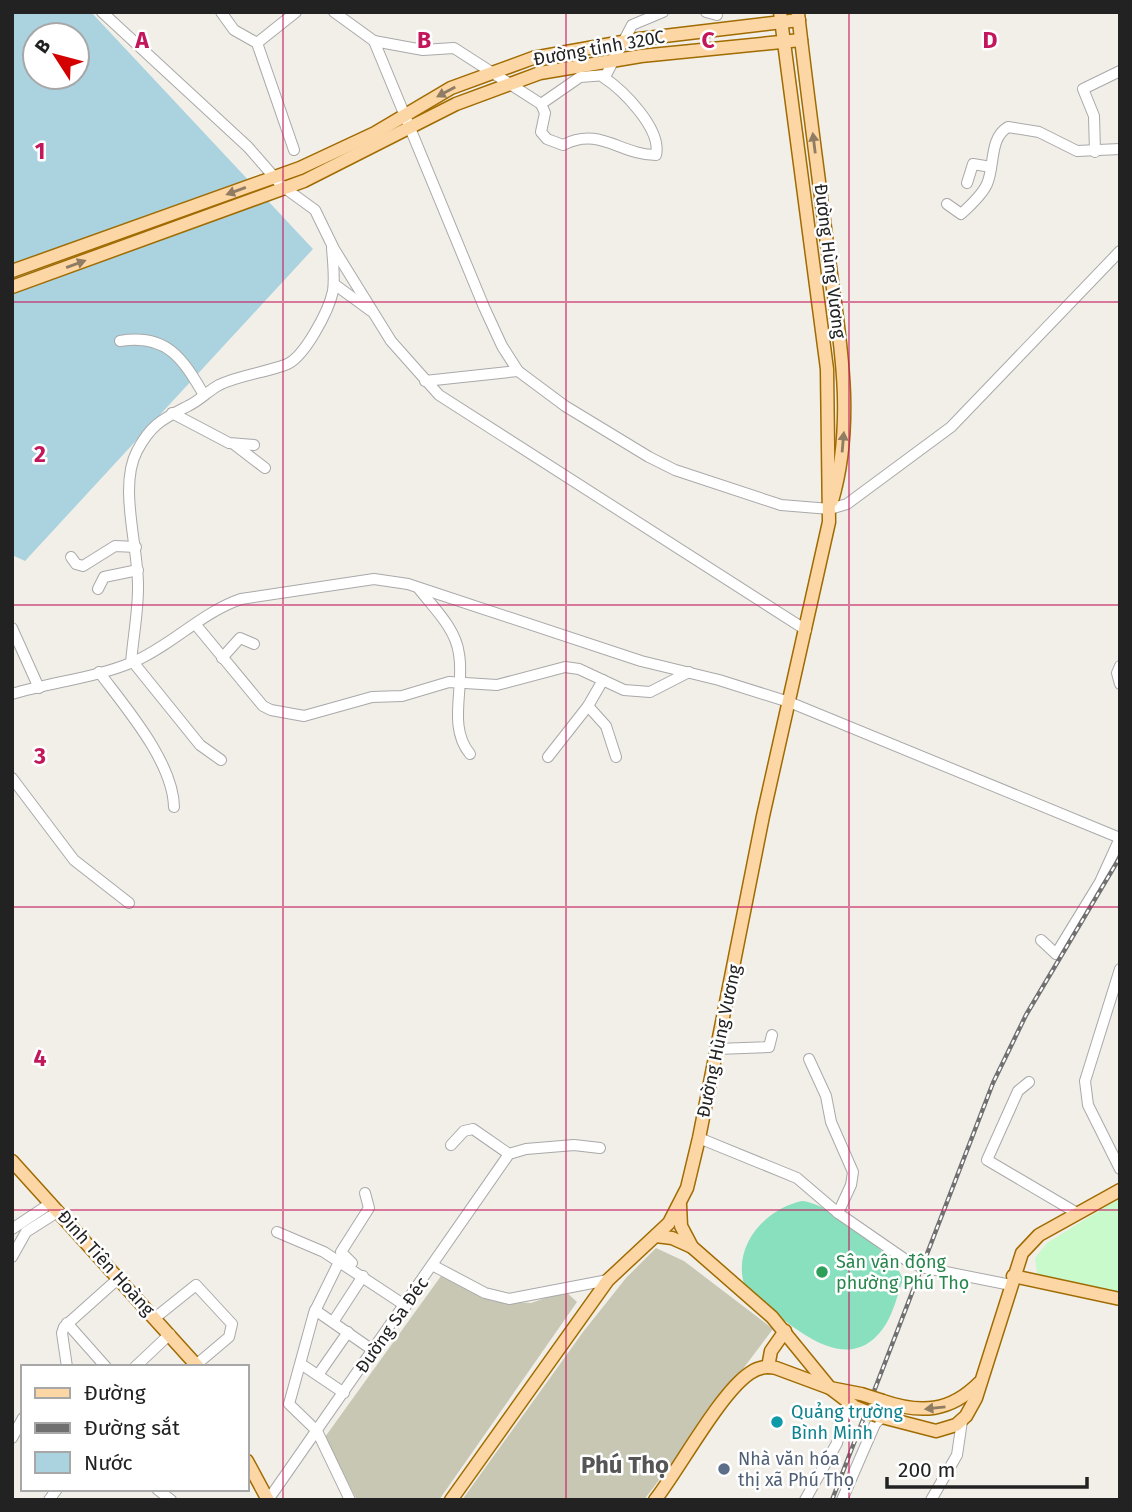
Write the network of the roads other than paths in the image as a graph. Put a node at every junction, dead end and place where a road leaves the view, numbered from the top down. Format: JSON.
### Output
{"nodes":[{"id":1,"x":102,"y":12,"type":"edge"},
{"id":2,"x":221,"y":12,"type":"edge"},
{"id":3,"x":296,"y":12,"type":"edge"},
{"id":4,"x":334,"y":12,"type":"edge"},
{"id":5,"x":663,"y":12,"type":"edge"},
{"id":6,"x":706,"y":12,"type":"edge"},
{"id":7,"x":772,"y":12,"type":"edge"},
{"id":8,"x":717,"y":15,"type":"dead end"},
{"id":9,"x":798,"y":16,"type":"edge"},
{"id":10,"x":781,"y":17,"type":"edge"},
{"id":11,"x":754,"y":25,"type":"junction"},
{"id":12,"x":801,"y":40,"type":"junction"},
{"id":13,"x":374,"y":41,"type":"junction"},
{"id":14,"x":784,"y":41,"type":"junction"},
{"id":15,"x":623,"y":42,"type":"junction"},
{"id":16,"x":257,"y":43,"type":"junction"},
{"id":17,"x":757,"y":44,"type":"junction"},
{"id":18,"x":614,"y":60,"type":"junction"},
{"id":19,"x":787,"y":67,"type":"junction"},
{"id":20,"x":1120,"y":71,"type":"edge"},
{"id":21,"x":491,"y":73,"type":"junction"},
{"id":22,"x":603,"y":77,"type":"junction"},
{"id":23,"x":508,"y":85,"type":"junction"},
{"id":24,"x":541,"y":104,"type":"junction"},
{"id":25,"x":404,"y":116,"type":"junction"},
{"id":26,"x":411,"y":130,"type":"junction"},
{"id":27,"x":1120,"y":149,"type":"edge"},
{"id":28,"x":294,"y":150,"type":"dead end"},
{"id":29,"x":1095,"y":152,"type":"junction"},
{"id":30,"x":991,"y":167,"type":"junction"},
{"id":31,"x":274,"y":178,"type":"junction"},
{"id":32,"x":967,"y":183,"type":"dead end"},
{"id":33,"x":286,"y":188,"type":"junction"},
{"id":34,"x":947,"y":204,"type":"dead end"},
{"id":35,"x":332,"y":245,"type":"junction"},
{"id":36,"x":1119,"y":251,"type":"edge"},
{"id":37,"x":12,"y":271,"type":"edge"},
{"id":38,"x":334,"y":284,"type":"junction"},
{"id":39,"x":12,"y":287,"type":"edge"},
{"id":40,"x":374,"y":313,"type":"junction"},
{"id":41,"x":120,"y":341,"type":"dead end"},
{"id":42,"x":518,"y":371,"type":"junction"},
{"id":43,"x":425,"y":381,"type":"junction"},
{"id":44,"x":204,"y":395,"type":"junction"},
{"id":45,"x":172,"y":413,"type":"junction"},
{"id":46,"x":234,"y":445,"type":"junction"},
{"id":47,"x":254,"y":445,"type":"dead end"},
{"id":48,"x":265,"y":468,"type":"dead end"},
{"id":49,"x":830,"y":509,"type":"junction"},
{"id":50,"x":136,"y":547,"type":"junction"},
{"id":51,"x":71,"y":557,"type":"dead end"},
{"id":52,"x":138,"y":570,"type":"junction"},
{"id":53,"x":418,"y":587,"type":"junction"},
{"id":54,"x":98,"y":589,"type":"dead end"},
{"id":55,"x":196,"y":625,"type":"junction"},
{"id":56,"x":12,"y":628,"type":"edge"},
{"id":57,"x":806,"y":630,"type":"junction"},
{"id":58,"x":254,"y":644,"type":"dead end"},
{"id":59,"x":222,"y":658,"type":"junction"},
{"id":60,"x":132,"y":662,"type":"junction"},
{"id":61,"x":1120,"y":666,"type":"edge"},
{"id":62,"x":99,"y":672,"type":"junction"},
{"id":63,"x":689,"y":672,"type":"junction"},
{"id":64,"x":603,"y":680,"type":"junction"},
{"id":65,"x":460,"y":682,"type":"junction"},
{"id":66,"x":1120,"y":684,"type":"edge"},
{"id":67,"x":39,"y":688,"type":"junction"},
{"id":68,"x":12,"y":694,"type":"edge"},
{"id":69,"x":789,"y":702,"type":"junction"},
{"id":70,"x":588,"y":706,"type":"junction"},
{"id":71,"x":470,"y":754,"type":"dead end"},
{"id":72,"x":548,"y":757,"type":"dead end"},
{"id":73,"x":616,"y":757,"type":"dead end"},
{"id":74,"x":221,"y":760,"type":"dead end"},
{"id":75,"x":12,"y":778,"type":"edge"},
{"id":76,"x":174,"y":807,"type":"dead end"},
{"id":77,"x":1120,"y":838,"type":"edge"},
{"id":78,"x":129,"y":903,"type":"dead end"},
{"id":79,"x":1041,"y":940,"type":"dead end"},
{"id":80,"x":1120,"y":969,"type":"edge"},
{"id":81,"x":772,"y":1035,"type":"dead end"},
{"id":82,"x":717,"y":1049,"type":"junction"},
{"id":83,"x":809,"y":1059,"type":"dead end"},
{"id":84,"x":1029,"y":1082,"type":"dead end"},
{"id":85,"x":699,"y":1138,"type":"junction"},
{"id":86,"x":452,"y":1145,"type":"dead end"},
{"id":87,"x":600,"y":1148,"type":"dead end"},
{"id":88,"x":509,"y":1154,"type":"junction"},
{"id":89,"x":12,"y":1161,"type":"edge"},
{"id":90,"x":1120,"y":1169,"type":"edge"},
{"id":91,"x":1120,"y":1190,"type":"edge"},
{"id":92,"x":365,"y":1193,"type":"dead end"},
{"id":93,"x":680,"y":1205,"type":"junction"},
{"id":94,"x":55,"y":1207,"type":"junction"},
{"id":95,"x":838,"y":1213,"type":"junction"},
{"id":96,"x":1077,"y":1213,"type":"junction"},
{"id":97,"x":12,"y":1228,"type":"edge"},
{"id":98,"x":277,"y":1232,"type":"dead end"},
{"id":99,"x":656,"y":1236,"type":"junction"},
{"id":100,"x":692,"y":1247,"type":"junction"},
{"id":101,"x":12,"y":1256,"type":"edge"},
{"id":102,"x":339,"y":1262,"type":"junction"},
{"id":103,"x":433,"y":1266,"type":"junction"},
{"id":104,"x":360,"y":1274,"type":"junction"},
{"id":105,"x":120,"y":1277,"type":"junction"},
{"id":106,"x":608,"y":1280,"type":"junction"},
{"id":107,"x":1012,"y":1280,"type":"junction"},
{"id":108,"x":1120,"y":1299,"type":"edge"},
{"id":109,"x":406,"y":1306,"type":"junction"},
{"id":110,"x":315,"y":1310,"type":"junction"},
{"id":111,"x":156,"y":1317,"type":"junction"},
{"id":112,"x":334,"y":1322,"type":"junction"},
{"id":113,"x":67,"y":1323,"type":"junction"},
{"id":114,"x":785,"y":1331,"type":"junction"},
{"id":115,"x":348,"y":1332,"type":"junction"},
{"id":116,"x":170,"y":1334,"type":"junction"},
{"id":117,"x":374,"y":1351,"type":"junction"},
{"id":118,"x":300,"y":1364,"type":"junction"},
{"id":119,"x":67,"y":1365,"type":"edge"},
{"id":120,"x":104,"y":1365,"type":"edge"},
{"id":121,"x":137,"y":1365,"type":"edge"},
{"id":122,"x":196,"y":1365,"type":"edge"},
{"id":123,"x":198,"y":1365,"type":"edge"},
{"id":124,"x":768,"y":1367,"type":"junction"},
{"id":125,"x":318,"y":1375,"type":"junction"},
{"id":126,"x":979,"y":1383,"type":"junction"},
{"id":127,"x":830,"y":1388,"type":"junction"},
{"id":128,"x":344,"y":1393,"type":"junction"},
{"id":129,"x":852,"y":1406,"type":"junction"},
{"id":130,"x":880,"y":1417,"type":"junction"},
{"id":131,"x":962,"y":1421,"type":"junction"},
{"id":132,"x":21,"y":1422,"type":"edge"},
{"id":133,"x":317,"y":1431,"type":"junction"},
{"id":134,"x":12,"y":1438,"type":"edge"},
{"id":135,"x":248,"y":1463,"type":"edge"},
{"id":136,"x":268,"y":1500,"type":"edge"},
{"id":137,"x":350,"y":1500,"type":"edge"},
{"id":138,"x":451,"y":1500,"type":"edge"},
{"id":139,"x":655,"y":1500,"type":"edge"},
{"id":140,"x":805,"y":1500,"type":"edge"},
{"id":141,"x":842,"y":1500,"type":"edge"},
{"id":142,"x":931,"y":1500,"type":"edge"}],
"edges":[{"from":1,"to":31,"type":"street"},
{"from":2,"to":16,"type":"street"},
{"from":3,"to":16,"type":"street"},
{"from":4,"to":13,"type":"street"},
{"from":5,"to":15,"type":"street"},
{"from":6,"to":8,"type":"street"},
{"from":7,"to":11,"type":"main road"},
{"from":9,"to":10,"type":"main road","name":"Đường tỉnh 320C"},
{"from":9,"to":12,"type":"main road","name":"Đường Hùng Vương"},
{"from":10,"to":11,"type":"main road","name":"Đường tỉnh 320C"},
{"from":10,"to":14,"type":"main road","name":"Đường Hùng Vương"},
{"from":11,"to":15,"type":"main road","name":"Đường tỉnh 320C"},
{"from":12,"to":14,"type":"main road","name":"Đường tỉnh 320C"},
{"from":49,"to":12,"type":"main road","name":"Đường Hùng Vương","one_way":true},
{"from":13,"to":21,"type":"street"},
{"from":13,"to":25,"type":"street"},
{"from":14,"to":17,"type":"main road","name":"Đường tỉnh 320C"},
{"from":14,"to":19,"type":"main road","name":"Đường Hùng Vương"},
{"from":15,"to":18,"type":"street"},
{"from":15,"to":21,"type":"main road","name":"Đường tỉnh 320C"},
{"from":16,"to":28,"type":"street"},
{"from":17,"to":18,"type":"main road","name":"Đường tỉnh 320C"},
{"from":17,"to":19,"type":"main road"},
{"from":18,"to":22,"type":"street"},
{"from":18,"to":23,"type":"main road","name":"Đường tỉnh 320C"},
{"from":19,"to":49,"type":"main road","name":"Đường Hùng Vương"},
{"from":20,"to":29,"type":"street"},
{"from":21,"to":23,"type":"street"},
{"from":21,"to":25,"type":"main road","name":"Đường tỉnh 320C","one_way":true},
{"from":22,"to":24,"type":"street"},
{"from":22,"to":24,"type":"street"},
{"from":23,"to":24,"type":"street"},
{"from":23,"to":26,"type":"main road","name":"Đường tỉnh 320C"},
{"from":25,"to":26,"type":"street"},
{"from":25,"to":31,"type":"main road","name":"Đường tỉnh 320C"},
{"from":26,"to":33,"type":"main road","name":"Đường tỉnh 320C"},
{"from":26,"to":42,"type":"street"},
{"from":27,"to":29,"type":"street"},
{"from":29,"to":30,"type":"street"},
{"from":30,"to":32,"type":"street"},
{"from":30,"to":34,"type":"street"},
{"from":31,"to":33,"type":"street"},
{"from":31,"to":37,"type":"main road","one_way":true},
{"from":33,"to":35,"type":"street"},
{"from":39,"to":33,"type":"main road","one_way":true},
{"from":35,"to":38,"type":"street"},
{"from":35,"to":40,"type":"street"},
{"from":36,"to":49,"type":"street"},
{"from":38,"to":40,"type":"street"},
{"from":38,"to":44,"type":"street"},
{"from":40,"to":43,"type":"street"},
{"from":41,"to":44,"type":"street"},
{"from":42,"to":43,"type":"street"},
{"from":42,"to":49,"type":"street"},
{"from":43,"to":57,"type":"street"},
{"from":44,"to":45,"type":"street"},
{"from":45,"to":46,"type":"street"},
{"from":45,"to":50,"type":"street"},
{"from":46,"to":47,"type":"street"},
{"from":46,"to":48,"type":"street"},
{"from":49,"to":57,"type":"main road","name":"Đường Hùng Vương"},
{"from":50,"to":51,"type":"street"},
{"from":50,"to":52,"type":"street"},
{"from":52,"to":54,"type":"street"},
{"from":52,"to":60,"type":"street"},
{"from":53,"to":55,"type":"street"},
{"from":53,"to":63,"type":"street"},
{"from":53,"to":65,"type":"street"},
{"from":55,"to":59,"type":"street"},
{"from":55,"to":60,"type":"street"},
{"from":56,"to":67,"type":"street"},
{"from":57,"to":69,"type":"main road","name":"Đường Hùng Vương"},
{"from":58,"to":59,"type":"street"},
{"from":59,"to":65,"type":"street"},
{"from":60,"to":62,"type":"street"},
{"from":60,"to":74,"type":"street"},
{"from":61,"to":66,"type":"street"},
{"from":62,"to":67,"type":"street"},
{"from":62,"to":76,"type":"street"},
{"from":63,"to":64,"type":"street"},
{"from":63,"to":69,"type":"street"},
{"from":64,"to":65,"type":"street"},
{"from":64,"to":70,"type":"street"},
{"from":65,"to":71,"type":"street"},
{"from":67,"to":68,"type":"street"},
{"from":69,"to":77,"type":"street"},
{"from":69,"to":82,"type":"main road","name":"Đường Hùng Vương"},
{"from":70,"to":72,"type":"street"},
{"from":70,"to":73,"type":"street"},
{"from":75,"to":78,"type":"street"},
{"from":77,"to":79,"type":"street"},
{"from":80,"to":90,"type":"street"},
{"from":81,"to":82,"type":"street"},
{"from":82,"to":85,"type":"main road","name":"Đường Hùng Vương"},
{"from":83,"to":95,"type":"street"},
{"from":84,"to":96,"type":"street"},
{"from":85,"to":93,"type":"main road","name":"Đường Hùng Vương"},
{"from":85,"to":95,"type":"street"},
{"from":86,"to":88,"type":"street"},
{"from":87,"to":88,"type":"street"},
{"from":88,"to":103,"type":"street"},
{"from":89,"to":94,"type":"main road","name":"Đinh Tiên Hoàng"},
{"from":91,"to":96,"type":"main road"},
{"from":92,"to":104,"type":"street"},
{"from":93,"to":99,"type":"main road","name":"Đường Hùng Vương"},
{"from":93,"to":100,"type":"main road"},
{"from":94,"to":97,"type":"street"},
{"from":94,"to":101,"type":"street"},
{"from":94,"to":105,"type":"main road","name":"Đinh Tiên Hoàng"},
{"from":95,"to":107,"type":"street"},
{"from":96,"to":107,"type":"main road"},
{"from":98,"to":102,"type":"street"},
{"from":99,"to":100,"type":"main road"},
{"from":99,"to":106,"type":"main road","name":"Đường Hùng Vương"},
{"from":100,"to":114,"type":"main road"},
{"from":102,"to":104,"type":"street"},
{"from":102,"to":110,"type":"street"},
{"from":103,"to":106,"type":"street","name":"Đường Sa Đéc"},
{"from":103,"to":109,"type":"street","name":"Đường Sa Đéc"},
{"from":104,"to":109,"type":"street"},
{"from":104,"to":112,"type":"street"},
{"from":105,"to":111,"type":"main road","name":"Đinh Tiên Hoàng"},
{"from":105,"to":113,"type":"street"},
{"from":106,"to":138,"type":"main road","name":"Đường Hùng Vương"},
{"from":107,"to":108,"type":"main road"},
{"from":107,"to":126,"type":"main road"},
{"from":109,"to":117,"type":"street","name":"Đường Sa Đéc"},
{"from":110,"to":112,"type":"street"},
{"from":110,"to":118,"type":"street"},
{"from":111,"to":116,"type":"main road","name":"Đinh Tiên Hoàng"},
{"from":111,"to":123,"type":"street"},
{"from":112,"to":115,"type":"street"},
{"from":113,"to":119,"type":"street"},
{"from":113,"to":120,"type":"street"},
{"from":114,"to":124,"type":"main road"},
{"from":114,"to":127,"type":"main road"},
{"from":115,"to":117,"type":"street"},
{"from":115,"to":125,"type":"street"},
{"from":116,"to":121,"type":"street"},
{"from":116,"to":122,"type":"main road","name":"Đinh Tiên Hoàng"},
{"from":117,"to":128,"type":"street","name":"Đường Sa Đéc"},
{"from":118,"to":125,"type":"street"},
{"from":118,"to":133,"type":"street"},
{"from":124,"to":127,"type":"main road"},
{"from":124,"to":139,"type":"main road"},
{"from":125,"to":128,"type":"street"},
{"from":126,"to":127,"type":"main road","one_way":true,"bridge":true},
{"from":126,"to":131,"type":"main road"},
{"from":127,"to":129,"type":"main road"},
{"from":128,"to":133,"type":"street","name":"Đường Sa Đéc"},
{"from":129,"to":130,"type":"main road","bridge":true},
{"from":129,"to":140,"type":"street"},
{"from":130,"to":131,"type":"main road"},
{"from":130,"to":141,"type":"street"},
{"from":131,"to":142,"type":"street"},
{"from":132,"to":134,"type":"street"},
{"from":133,"to":136,"type":"street","name":"Đường Sa Đéc"},
{"from":133,"to":137,"type":"street"},
{"from":135,"to":136,"type":"main road"}]}
